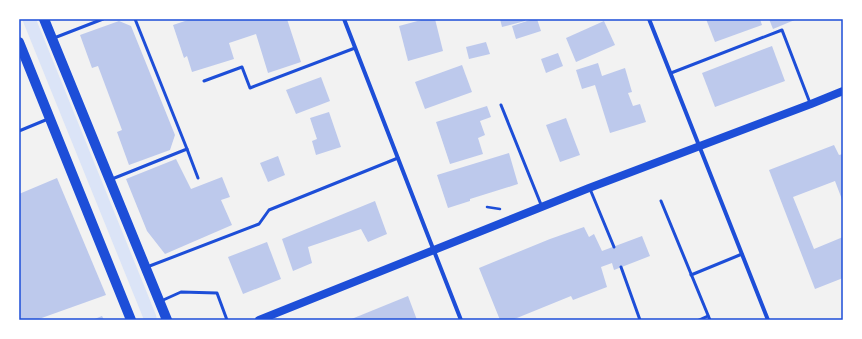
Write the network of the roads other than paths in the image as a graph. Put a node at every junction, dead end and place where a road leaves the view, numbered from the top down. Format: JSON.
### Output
{"nodes":[{"id":1,"x":44,"y":19,"type":"edge"},
{"id":2,"x":103,"y":19,"type":"edge"},
{"id":3,"x":135,"y":19,"type":"edge"},
{"id":4,"x":344,"y":19,"type":"edge"},
{"id":5,"x":650,"y":19,"type":"edge"},
{"id":6,"x":52,"y":39,"type":"junction"},
{"id":7,"x":19,"y":42,"type":"edge"},
{"id":8,"x":355,"y":48,"type":"junction"},
{"id":9,"x":671,"y":73,"type":"junction"},
{"id":10,"x":204,"y":81,"type":"dead end"},
{"id":11,"x":843,"y":91,"type":"edge"},
{"id":12,"x":811,"y":104,"type":"junction"},
{"id":13,"x":501,"y":105,"type":"dead end"},
{"id":14,"x":50,"y":118,"type":"junction"},
{"id":15,"x":19,"y":131,"type":"edge"},
{"id":16,"x":700,"y":146,"type":"junction"},
{"id":17,"x":187,"y":149,"type":"junction"},
{"id":18,"x":398,"y":158,"type":"junction"},
{"id":19,"x":198,"y":178,"type":"dead end"},
{"id":20,"x":110,"y":180,"type":"junction"},
{"id":21,"x":590,"y":188,"type":"junction"},
{"id":22,"x":661,"y":201,"type":"dead end"},
{"id":23,"x":542,"y":207,"type":"junction"},
{"id":24,"x":614,"y":247,"type":"dead end"},
{"id":25,"x":433,"y":250,"type":"junction"},
{"id":26,"x":742,"y":254,"type":"junction"},
{"id":27,"x":621,"y":267,"type":"dead end"},
{"id":28,"x":146,"y":268,"type":"junction"},
{"id":29,"x":691,"y":275,"type":"junction"},
{"id":30,"x":159,"y":301,"type":"junction"},
{"id":31,"x":709,"y":318,"type":"edge"},
{"id":32,"x":130,"y":320,"type":"edge"},
{"id":33,"x":167,"y":320,"type":"edge"},
{"id":34,"x":227,"y":320,"type":"edge"},
{"id":35,"x":259,"y":320,"type":"edge"},
{"id":36,"x":461,"y":320,"type":"edge"},
{"id":37,"x":640,"y":320,"type":"edge"},
{"id":38,"x":699,"y":320,"type":"edge"},
{"id":39,"x":768,"y":320,"type":"edge"}],
"edges":[{"from":1,"to":6,"type":"main road"},
{"from":2,"to":6,"type":"lane"},
{"from":3,"to":17,"type":"lane"},
{"from":4,"to":8,"type":"street"},
{"from":5,"to":9,"type":"street"},
{"from":6,"to":20,"type":"main road"},
{"from":7,"to":14,"type":"main road"},
{"from":8,"to":10,"type":"lane"},
{"from":8,"to":18,"type":"street"},
{"from":9,"to":12,"type":"lane"},
{"from":9,"to":16,"type":"street"},
{"from":11,"to":12,"type":"main road"},
{"from":12,"to":16,"type":"main road"},
{"from":13,"to":23,"type":"lane"},
{"from":14,"to":15,"type":"lane"},
{"from":14,"to":32,"type":"main road"},
{"from":16,"to":21,"type":"main road"},
{"from":16,"to":26,"type":"street"},
{"from":17,"to":19,"type":"lane"},
{"from":17,"to":20,"type":"lane"},
{"from":18,"to":25,"type":"street"},
{"from":18,"to":28,"type":"lane"},
{"from":20,"to":28,"type":"main road"},
{"from":21,"to":23,"type":"main road"},
{"from":21,"to":24,"type":"lane"},
{"from":22,"to":29,"type":"lane"},
{"from":23,"to":25,"type":"main road"},
{"from":25,"to":35,"type":"main road"},
{"from":25,"to":36,"type":"street"},
{"from":26,"to":29,"type":"lane"},
{"from":26,"to":39,"type":"street"},
{"from":27,"to":37,"type":"lane"},
{"from":28,"to":30,"type":"main road"},
{"from":29,"to":31,"type":"lane"},
{"from":30,"to":33,"type":"main road"},
{"from":30,"to":34,"type":"lane"},
{"from":31,"to":38,"type":"lane"}]}
